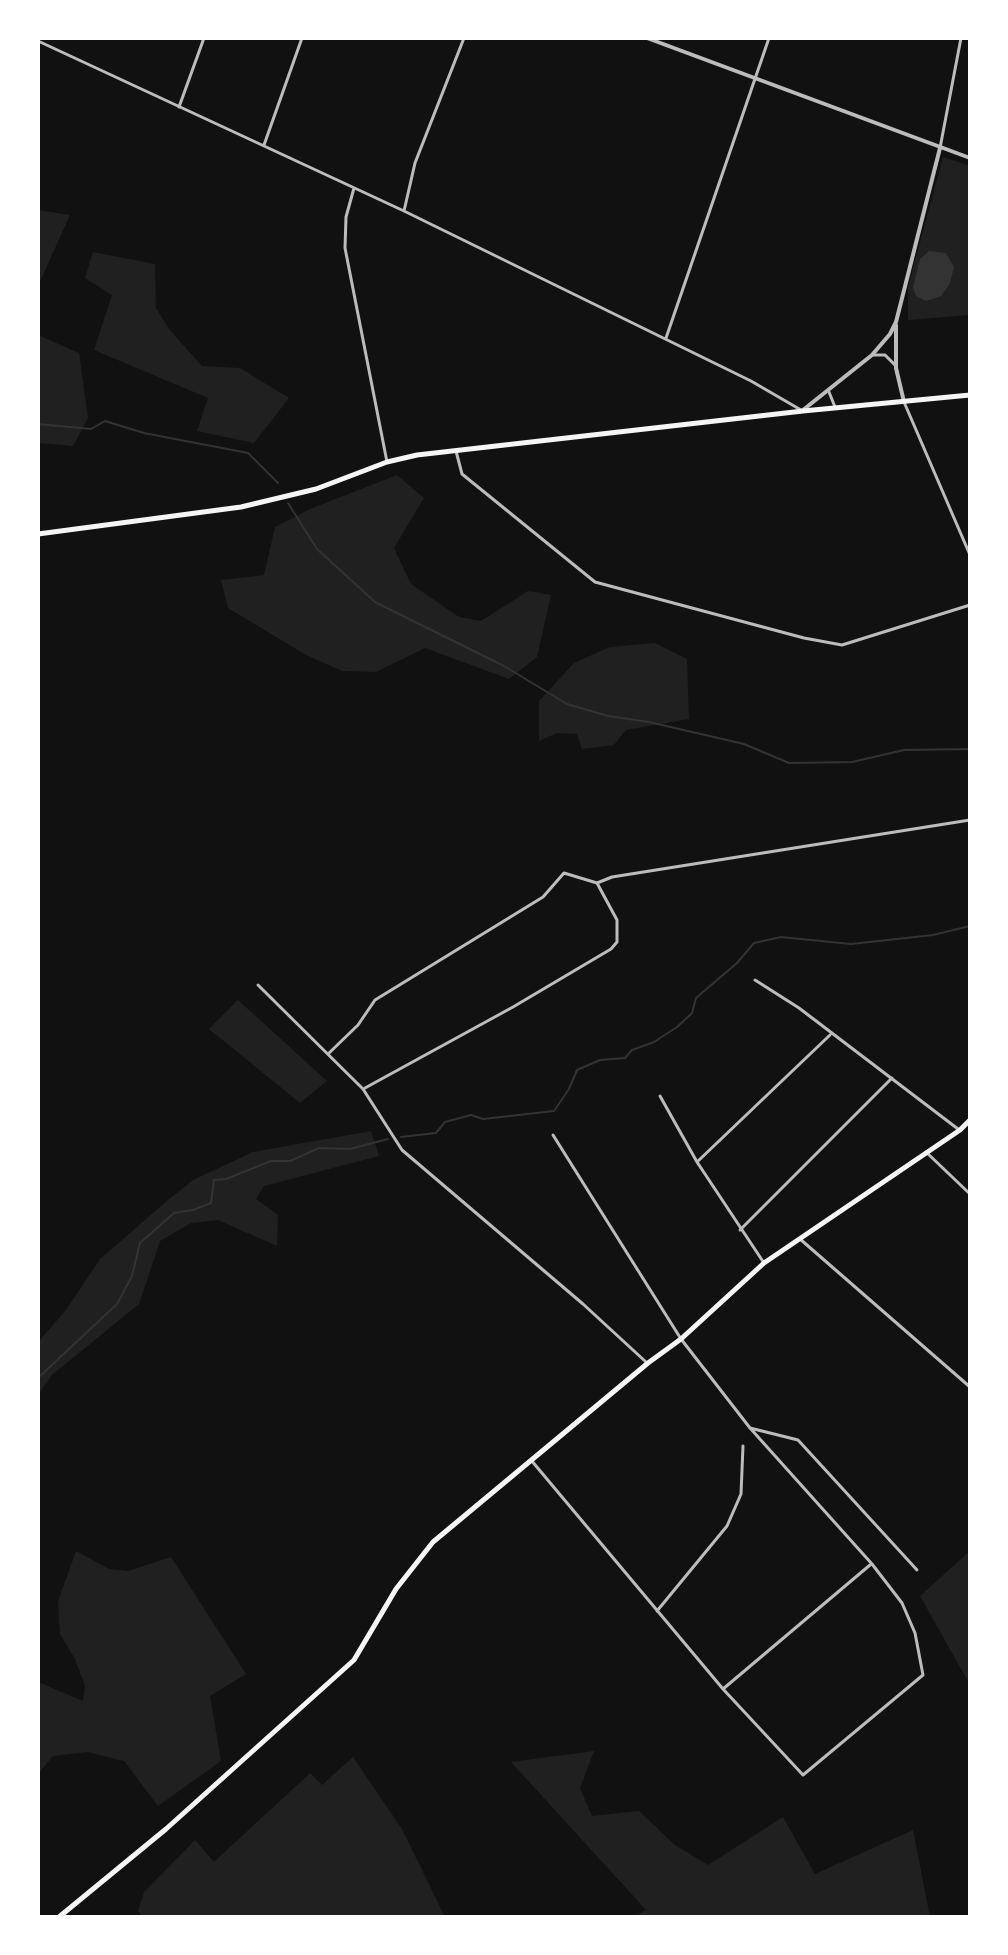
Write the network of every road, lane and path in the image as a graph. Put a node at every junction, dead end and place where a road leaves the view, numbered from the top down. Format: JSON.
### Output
{"nodes":[{"id":1,"x":204,"y":38,"type":"edge"},
{"id":2,"x":302,"y":38,"type":"edge"},
{"id":3,"x":464,"y":38,"type":"edge"},
{"id":4,"x":647,"y":38,"type":"edge"},
{"id":5,"x":769,"y":38,"type":"edge"},
{"id":6,"x":961,"y":38,"type":"edge"},
{"id":7,"x":38,"y":41,"type":"edge"},
{"id":8,"x":756,"y":78,"type":"junction"},
{"id":9,"x":179,"y":107,"type":"junction"},
{"id":10,"x":264,"y":145,"type":"junction"},
{"id":11,"x":940,"y":148,"type":"junction"},
{"id":12,"x":970,"y":158,"type":"edge"},
{"id":13,"x":354,"y":188,"type":"junction"},
{"id":14,"x":404,"y":211,"type":"junction"},
{"id":15,"x":896,"y":322,"type":"junction"},
{"id":16,"x":666,"y":338,"type":"junction"},
{"id":17,"x":872,"y":355,"type":"junction"},
{"id":18,"x":896,"y":368,"type":"junction"},
{"id":19,"x":829,"y":392,"type":"junction"},
{"id":20,"x":970,"y":395,"type":"edge"},
{"id":21,"x":904,"y":402,"type":"junction"},
{"id":22,"x":837,"y":408,"type":"junction"},
{"id":23,"x":803,"y":411,"type":"junction"},
{"id":24,"x":456,"y":451,"type":"junction"},
{"id":25,"x":387,"y":462,"type":"junction"},
{"id":26,"x":38,"y":534,"type":"edge"},
{"id":27,"x":970,"y":555,"type":"edge"},
{"id":28,"x":970,"y":605,"type":"edge"},
{"id":29,"x":970,"y":820,"type":"edge"},
{"id":30,"x":597,"y":883,"type":"junction"},
{"id":31,"x":755,"y":980,"type":"dead end"},
{"id":32,"x":258,"y":985,"type":"dead end"},
{"id":33,"x":832,"y":1034,"type":"junction"},
{"id":34,"x":328,"y":1054,"type":"junction"},
{"id":35,"x":892,"y":1078,"type":"junction"},
{"id":36,"x":363,"y":1089,"type":"junction"},
{"id":37,"x":660,"y":1096,"type":"dead end"},
{"id":38,"x":970,"y":1120,"type":"edge"},
{"id":39,"x":960,"y":1130,"type":"junction"},
{"id":40,"x":553,"y":1135,"type":"dead end"},
{"id":41,"x":926,"y":1152,"type":"junction"},
{"id":42,"x":697,"y":1162,"type":"junction"},
{"id":43,"x":970,"y":1194,"type":"edge"},
{"id":44,"x":740,"y":1230,"type":"junction"},
{"id":45,"x":800,"y":1239,"type":"junction"},
{"id":46,"x":764,"y":1263,"type":"junction"},
{"id":47,"x":681,"y":1339,"type":"junction"},
{"id":48,"x":648,"y":1363,"type":"junction"},
{"id":49,"x":970,"y":1387,"type":"edge"},
{"id":50,"x":750,"y":1428,"type":"junction"},
{"id":51,"x":743,"y":1446,"type":"dead end"},
{"id":52,"x":531,"y":1460,"type":"junction"},
{"id":53,"x":872,"y":1564,"type":"junction"},
{"id":54,"x":917,"y":1570,"type":"dead end"},
{"id":55,"x":657,"y":1611,"type":"junction"},
{"id":56,"x":723,"y":1689,"type":"junction"},
{"id":57,"x":59,"y":1917,"type":"edge"}],
"edges":[{"from":1,"to":9,"type":"street"},
{"from":2,"to":10,"type":"street"},
{"from":3,"to":14,"type":"street"},
{"from":4,"to":8,"type":"street"},
{"from":5,"to":8,"type":"street"},
{"from":6,"to":11,"type":"street"},
{"from":7,"to":9,"type":"street"},
{"from":8,"to":11,"type":"street"},
{"from":8,"to":16,"type":"street"},
{"from":9,"to":10,"type":"street"},
{"from":10,"to":13,"type":"street"},
{"from":11,"to":12,"type":"street"},
{"from":11,"to":15,"type":"street"},
{"from":13,"to":14,"type":"street"},
{"from":13,"to":25,"type":"street"},
{"from":14,"to":16,"type":"street"},
{"from":15,"to":17,"type":"street"},
{"from":15,"to":18,"type":"street"},
{"from":16,"to":23,"type":"street"},
{"from":17,"to":18,"type":"street"},
{"from":17,"to":19,"type":"street"},
{"from":18,"to":21,"type":"street"},
{"from":19,"to":22,"type":"street"},
{"from":19,"to":23,"type":"street"},
{"from":20,"to":21,"type":"main road"},
{"from":21,"to":22,"type":"main road"},
{"from":21,"to":27,"type":"street"},
{"from":22,"to":23,"type":"main road"},
{"from":23,"to":24,"type":"main road"},
{"from":24,"to":25,"type":"main road"},
{"from":24,"to":28,"type":"street"},
{"from":25,"to":26,"type":"main road"},
{"from":29,"to":30,"type":"street"},
{"from":30,"to":34,"type":"street"},
{"from":30,"to":36,"type":"street"},
{"from":31,"to":33,"type":"street"},
{"from":32,"to":34,"type":"street"},
{"from":33,"to":35,"type":"street"},
{"from":33,"to":42,"type":"street"},
{"from":34,"to":36,"type":"street"},
{"from":35,"to":39,"type":"street"},
{"from":35,"to":44,"type":"street"},
{"from":36,"to":48,"type":"street"},
{"from":37,"to":42,"type":"street"},
{"from":38,"to":39,"type":"main road"},
{"from":39,"to":41,"type":"main road"},
{"from":40,"to":47,"type":"street"},
{"from":41,"to":43,"type":"street"},
{"from":41,"to":45,"type":"main road"},
{"from":42,"to":44,"type":"street"},
{"from":44,"to":46,"type":"street"},
{"from":45,"to":46,"type":"main road"},
{"from":45,"to":49,"type":"street"},
{"from":46,"to":47,"type":"main road"},
{"from":47,"to":48,"type":"main road"},
{"from":47,"to":50,"type":"street"},
{"from":48,"to":52,"type":"main road"},
{"from":50,"to":53,"type":"street"},
{"from":50,"to":54,"type":"street"},
{"from":51,"to":55,"type":"street"},
{"from":52,"to":55,"type":"street"},
{"from":52,"to":57,"type":"main road"},
{"from":53,"to":56,"type":"street"},
{"from":53,"to":56,"type":"street"},
{"from":55,"to":56,"type":"street"}]}
